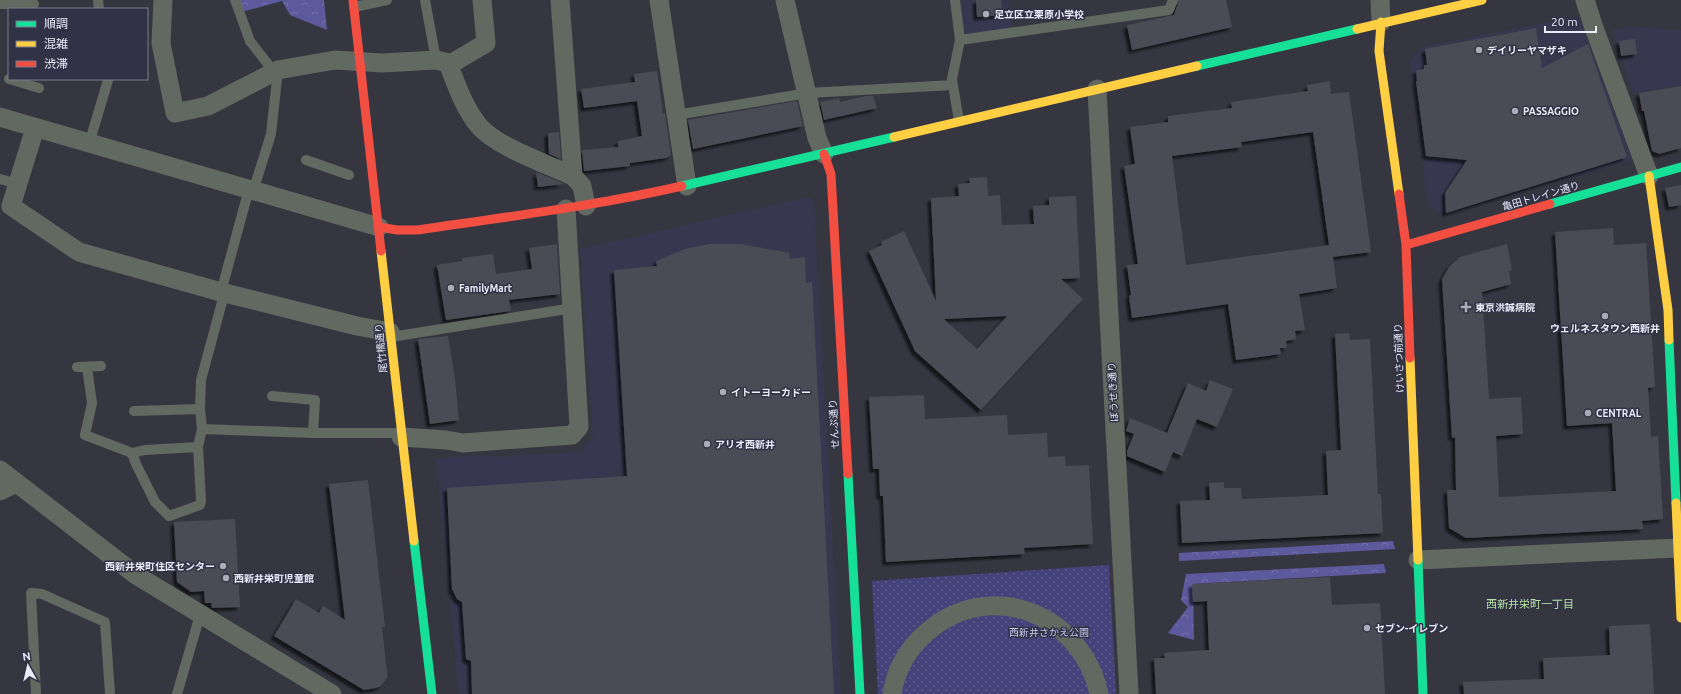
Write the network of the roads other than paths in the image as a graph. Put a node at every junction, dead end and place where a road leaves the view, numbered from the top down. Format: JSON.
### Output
{"nodes":[{"id":1,"x":163,"y":0,"type":"edge"},
{"id":2,"x":235,"y":0,"type":"edge"},
{"id":3,"x":387,"y":0,"type":"edge"},
{"id":4,"x":425,"y":0,"type":"edge"},
{"id":5,"x":482,"y":0,"type":"edge"},
{"id":6,"x":560,"y":0,"type":"edge"},
{"id":7,"x":659,"y":0,"type":"edge"},
{"id":8,"x":785,"y":0,"type":"edge"},
{"id":9,"x":955,"y":0,"type":"edge"},
{"id":10,"x":1173,"y":0,"type":"edge"},
{"id":11,"x":1380,"y":0,"type":"edge"},
{"id":12,"x":1482,"y":0,"type":"edge"},
{"id":13,"x":1585,"y":0,"type":"edge"},
{"id":14,"x":354,"y":3,"type":"edge"},
{"id":15,"x":0,"y":4,"type":"edge"},
{"id":16,"x":34,"y":4,"type":"dead end"},
{"id":17,"x":1381,"y":22,"type":"junction"},
{"id":18,"x":960,"y":40,"type":"junction"},
{"id":19,"x":359,"y":61,"type":"junction"},
{"id":20,"x":442,"y":62,"type":"junction"},
{"id":21,"x":276,"y":71,"type":"junction"},
{"id":22,"x":12,"y":80,"type":"edge"},
{"id":23,"x":108,"y":80,"type":"dead end"},
{"id":24,"x":953,"y":85,"type":"junction"},
{"id":25,"x":39,"y":88,"type":"dead end"},
{"id":26,"x":1097,"y":89,"type":"junction"},
{"id":27,"x":808,"y":93,"type":"junction"},
{"id":28,"x":676,"y":114,"type":"junction"},
{"id":29,"x":0,"y":117,"type":"edge"},
{"id":30,"x":959,"y":121,"type":"junction"},
{"id":31,"x":35,"y":128,"type":"junction"},
{"id":32,"x":89,"y":144,"type":"junction"},
{"id":33,"x":824,"y":154,"type":"junction"},
{"id":34,"x":306,"y":160,"type":"dead end"},
{"id":35,"x":1681,"y":166,"type":"edge"},
{"id":36,"x":349,"y":176,"type":"dead end"},
{"id":37,"x":573,"y":176,"type":"junction"},
{"id":38,"x":1648,"y":176,"type":"junction"},
{"id":39,"x":9,"y":182,"type":"edge"},
{"id":40,"x":687,"y":186,"type":"junction"},
{"id":41,"x":249,"y":189,"type":"junction"},
{"id":42,"x":586,"y":206,"type":"junction"},
{"id":43,"x":566,"y":210,"type":"junction"},
{"id":44,"x":379,"y":226,"type":"junction"},
{"id":45,"x":1406,"y":245,"type":"junction"},
{"id":46,"x":221,"y":292,"type":"junction"},
{"id":47,"x":573,"y":308,"type":"junction"},
{"id":48,"x":1675,"y":315,"type":"edge"},
{"id":49,"x":391,"y":335,"type":"junction"},
{"id":50,"x":100,"y":366,"type":"dead end"},
{"id":51,"x":272,"y":396,"type":"dead end"},
{"id":52,"x":200,"y":409,"type":"junction"},
{"id":53,"x":134,"y":411,"type":"dead end"},
{"id":54,"x":202,"y":429,"type":"junction"},
{"id":55,"x":313,"y":433,"type":"junction"},
{"id":56,"x":401,"y":435,"type":"junction"},
{"id":57,"x":198,"y":447,"type":"junction"},
{"id":58,"x":132,"y":453,"type":"junction"},
{"id":59,"x":0,"y":470,"type":"edge"},
{"id":60,"x":16,"y":483,"type":"junction"},
{"id":61,"x":0,"y":491,"type":"edge"},
{"id":62,"x":1678,"y":548,"type":"junction"},
{"id":63,"x":1418,"y":560,"type":"junction"},
{"id":64,"x":200,"y":615,"type":"junction"},
{"id":65,"x":1681,"y":618,"type":"edge"},
{"id":66,"x":36,"y":694,"type":"edge"},
{"id":67,"x":110,"y":694,"type":"edge"},
{"id":68,"x":177,"y":694,"type":"edge"},
{"id":69,"x":332,"y":694,"type":"edge"},
{"id":70,"x":432,"y":694,"type":"edge"},
{"id":71,"x":860,"y":694,"type":"edge"},
{"id":72,"x":892,"y":694,"type":"edge"},
{"id":73,"x":1098,"y":694,"type":"edge"},
{"id":74,"x":1129,"y":694,"type":"edge"},
{"id":75,"x":1423,"y":694,"type":"edge"}],
"edges":[{"from":1,"to":21,"type":"street"},
{"from":2,"to":21,"type":"lane"},
{"from":3,"to":14,"type":"lane"},
{"from":4,"to":20,"type":"lane"},
{"from":5,"to":20,"type":"street"},
{"from":6,"to":37,"type":"street"},
{"from":7,"to":28,"type":"street"},
{"from":8,"to":27,"type":"street"},
{"from":9,"to":18,"type":"lane"},
{"from":10,"to":18,"type":"lane"},
{"from":11,"to":17,"type":"street"},
{"from":12,"to":17,"type":"street"},
{"from":13,"to":38,"type":"street"},
{"from":14,"to":19,"type":"street","name":"尾竹橋通り"},
{"from":15,"to":16,"type":"lane"},
{"from":17,"to":26,"type":"street"},
{"from":17,"to":45,"type":"street","name":"けいさつ前通り"},
{"from":18,"to":24,"type":"lane"},
{"from":19,"to":20,"type":"street"},
{"from":19,"to":21,"type":"street"},
{"from":19,"to":44,"type":"street","name":"尾竹橋通り"},
{"from":20,"to":37,"type":"street"},
{"from":21,"to":41,"type":"lane"},
{"from":22,"to":25,"type":"lane"},
{"from":23,"to":32,"type":"lane"},
{"from":24,"to":27,"type":"lane"},
{"from":24,"to":30,"type":"lane"},
{"from":26,"to":30,"type":"street"},
{"from":26,"to":74,"type":"street","name":"ぼうせき通り"},
{"from":27,"to":28,"type":"lane"},
{"from":27,"to":33,"type":"street"},
{"from":28,"to":40,"type":"street"},
{"from":29,"to":31,"type":"street"},
{"from":30,"to":33,"type":"street"},
{"from":31,"to":32,"type":"street"},
{"from":31,"to":39,"type":"street"},
{"from":32,"to":41,"type":"street"},
{"from":33,"to":40,"type":"street"},
{"from":33,"to":71,"type":"street","name":"せんぷ通り"},
{"from":34,"to":36,"type":"lane"},
{"from":35,"to":38,"type":"street","name":"亀田トレイン通り"},
{"from":37,"to":42,"type":"street"},
{"from":38,"to":45,"type":"street","name":"亀田トレイン通り"},
{"from":38,"to":48,"type":"street"},
{"from":39,"to":46,"type":"street"},
{"from":40,"to":42,"type":"street"},
{"from":41,"to":44,"type":"street"},
{"from":41,"to":46,"type":"lane"},
{"from":42,"to":43,"type":"street"},
{"from":43,"to":44,"type":"street"},
{"from":43,"to":47,"type":"street"},
{"from":44,"to":49,"type":"street","name":"尾竹橋通り"},
{"from":45,"to":63,"type":"street","name":"けいさつ前通り"},
{"from":46,"to":49,"type":"street"},
{"from":46,"to":52,"type":"lane"},
{"from":47,"to":49,"type":"lane"},
{"from":47,"to":56,"type":"street"},
{"from":48,"to":62,"type":"street"},
{"from":49,"to":56,"type":"street","name":"尾竹橋通り"},
{"from":50,"to":58,"type":"lane"},
{"from":51,"to":55,"type":"lane"},
{"from":52,"to":53,"type":"lane"},
{"from":52,"to":54,"type":"lane"},
{"from":54,"to":55,"type":"lane"},
{"from":54,"to":57,"type":"lane"},
{"from":55,"to":56,"type":"lane"},
{"from":56,"to":70,"type":"street","name":"尾竹橋通り"},
{"from":57,"to":58,"type":"lane"},
{"from":57,"to":58,"type":"lane"},
{"from":59,"to":60,"type":"street"},
{"from":60,"to":61,"type":"street"},
{"from":60,"to":64,"type":"street"},
{"from":62,"to":63,"type":"street"},
{"from":62,"to":65,"type":"street"},
{"from":63,"to":75,"type":"street","name":"けいさつ前通り"},
{"from":64,"to":68,"type":"lane"},
{"from":64,"to":69,"type":"street"},
{"from":66,"to":67,"type":"lane"},
{"from":72,"to":73,"type":"street"}]}
